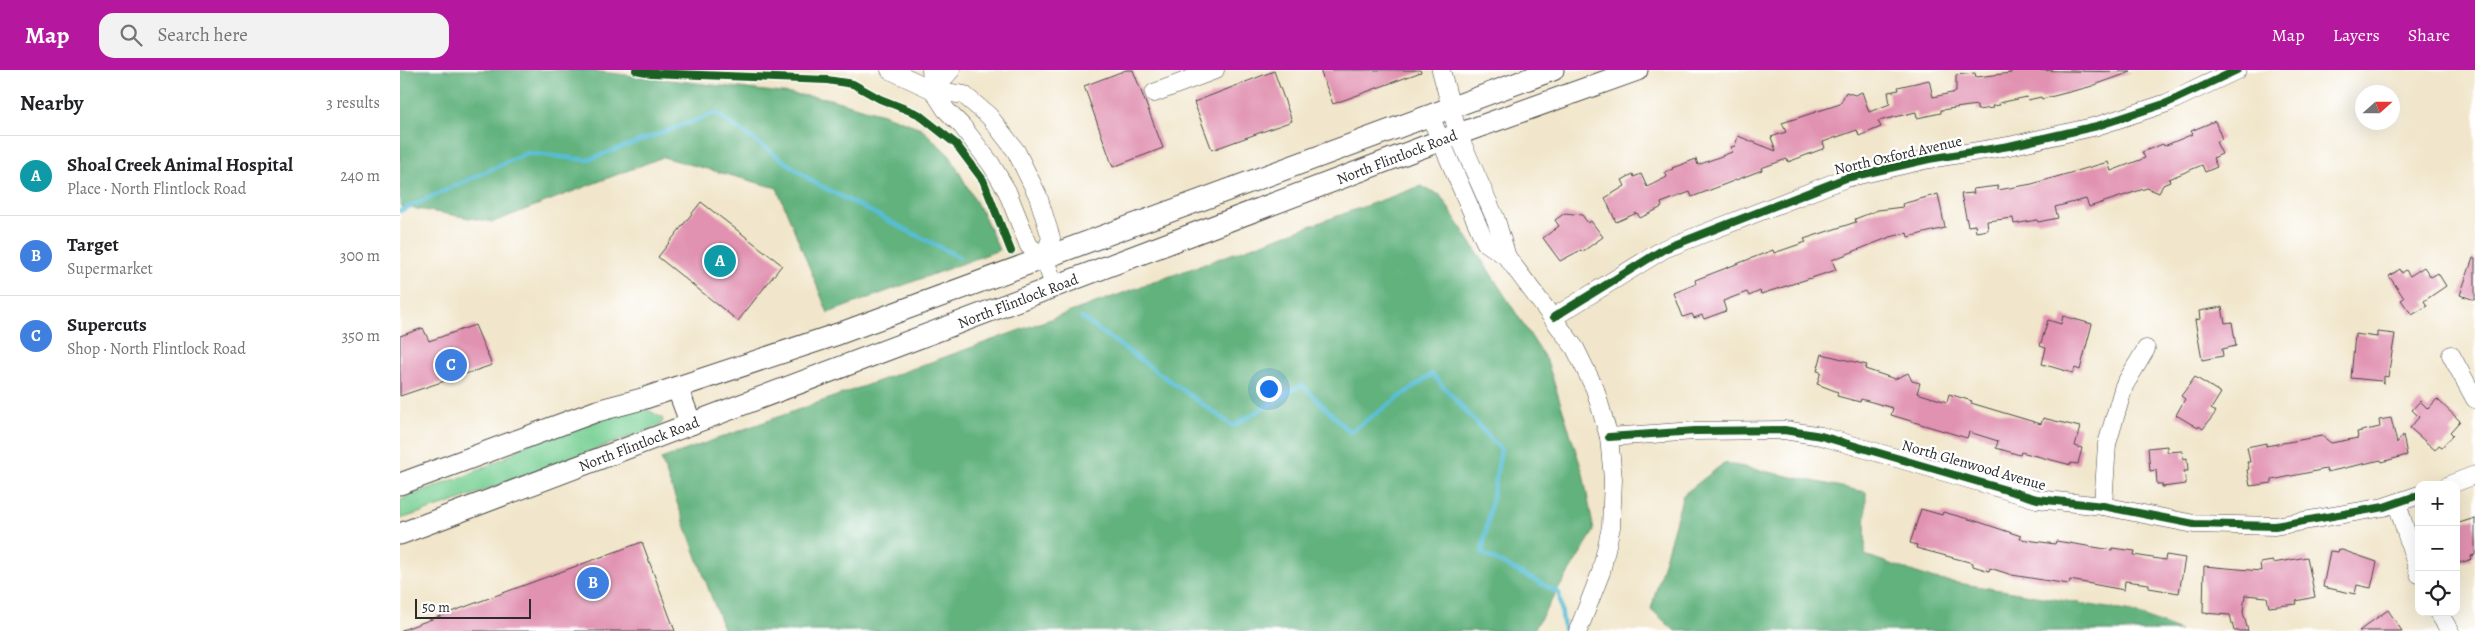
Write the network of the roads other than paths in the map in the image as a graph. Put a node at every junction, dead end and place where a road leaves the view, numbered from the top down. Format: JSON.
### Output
{"nodes":[{"id":1,"x":890,"y":70,"type":"edge"},
{"id":2,"x":931,"y":70,"type":"edge"},
{"id":3,"x":951,"y":70,"type":"edge"},
{"id":4,"x":1215,"y":70,"type":"edge"},
{"id":5,"x":1441,"y":70,"type":"edge"},
{"id":6,"x":1553,"y":70,"type":"edge"},
{"id":7,"x":1637,"y":70,"type":"edge"},
{"id":8,"x":2237,"y":70,"type":"edge"},
{"id":9,"x":933,"y":90,"type":"junction"},
{"id":10,"x":1154,"y":93,"type":"dead end"},
{"id":11,"x":1450,"y":109,"type":"junction"},
{"id":12,"x":1430,"y":116,"type":"junction"},
{"id":13,"x":1448,"y":138,"type":"junction"},
{"id":14,"x":1044,"y":256,"type":"junction"},
{"id":15,"x":1055,"y":288,"type":"junction"},
{"id":16,"x":1554,"y":317,"type":"junction"},
{"id":17,"x":2146,"y":349,"type":"dead end"},
{"id":18,"x":2451,"y":355,"type":"dead end"},
{"id":19,"x":677,"y":387,"type":"junction"},
{"id":20,"x":2475,"y":399,"type":"edge"},
{"id":21,"x":691,"y":424,"type":"junction"},
{"id":22,"x":1609,"y":437,"type":"junction"},
{"id":23,"x":2475,"y":475,"type":"edge"},
{"id":24,"x":2459,"y":481,"type":"edge"},
{"id":25,"x":400,"y":484,"type":"edge"},
{"id":26,"x":2415,"y":496,"type":"edge"},
{"id":27,"x":2397,"y":503,"type":"junction"},
{"id":28,"x":2103,"y":506,"type":"junction"},
{"id":29,"x":400,"y":534,"type":"edge"},
{"id":30,"x":2418,"y":571,"type":"edge"},
{"id":31,"x":2441,"y":616,"type":"edge"},
{"id":32,"x":1578,"y":631,"type":"edge"},
{"id":33,"x":2450,"y":631,"type":"edge"}],
"edges":[{"from":1,"to":9,"type":"street"},
{"from":2,"to":9,"type":"street"},
{"from":3,"to":9,"type":"street"},
{"from":4,"to":10,"type":"street"},
{"from":5,"to":11,"type":"street"},
{"from":6,"to":11,"type":"main road","name":"North Flintlock Road"},
{"from":7,"to":13,"type":"main road","name":"North Flintlock Road"},
{"from":8,"to":16,"type":"street","name":"North Oxford Avenue"},
{"from":9,"to":14,"type":"street"},
{"from":9,"to":14,"type":"street"},
{"from":11,"to":12,"type":"main road","name":"North Flintlock Road"},
{"from":11,"to":13,"type":"street"},
{"from":12,"to":13,"type":"street"},
{"from":12,"to":14,"type":"main road","name":"North Flintlock Road"},
{"from":13,"to":15,"type":"main road","name":"North Flintlock Road"},
{"from":13,"to":16,"type":"street"},
{"from":14,"to":15,"type":"street"},
{"from":14,"to":19,"type":"main road","name":"North Flintlock Road"},
{"from":15,"to":21,"type":"main road","name":"North Flintlock Road"},
{"from":16,"to":22,"type":"street"},
{"from":17,"to":28,"type":"street"},
{"from":18,"to":20,"type":"street"},
{"from":19,"to":21,"type":"main road"},
{"from":19,"to":25,"type":"main road","name":"North Flintlock Road"},
{"from":21,"to":29,"type":"main road","name":"North Flintlock Road"},
{"from":22,"to":28,"type":"street","name":"North Glenwood Avenue"},
{"from":22,"to":32,"type":"street"},
{"from":23,"to":24,"type":"street"},
{"from":26,"to":27,"type":"street","name":"North Glenwood Avenue"},
{"from":27,"to":28,"type":"street","name":"North Glenwood Avenue"},
{"from":27,"to":30,"type":"street"},
{"from":31,"to":33,"type":"street"}]}
